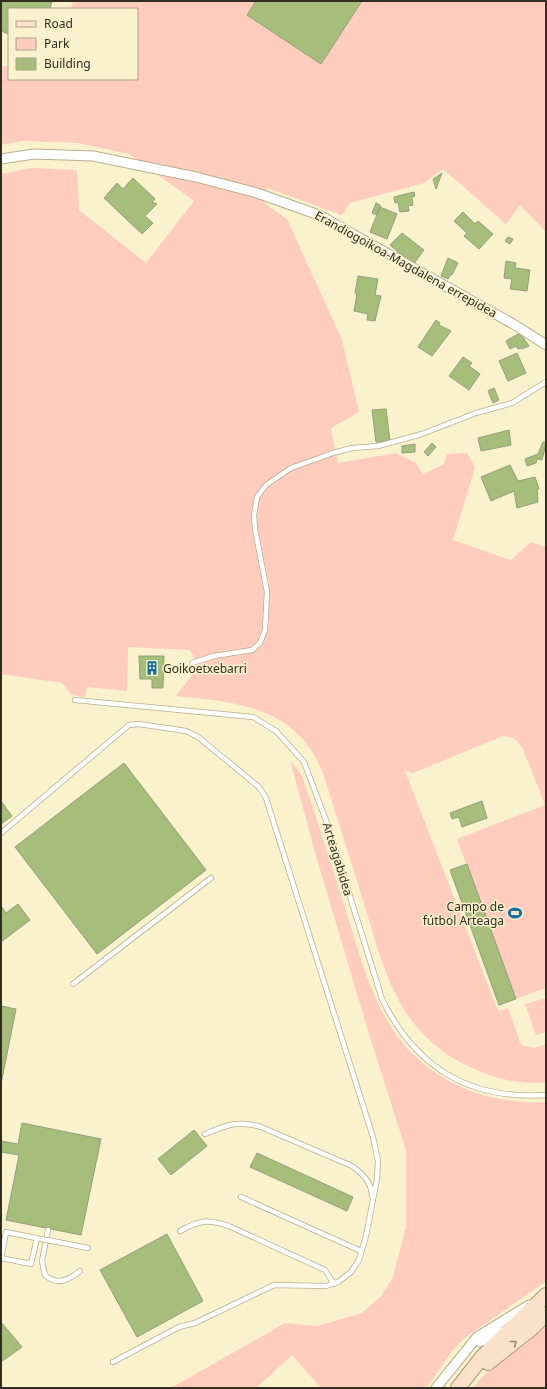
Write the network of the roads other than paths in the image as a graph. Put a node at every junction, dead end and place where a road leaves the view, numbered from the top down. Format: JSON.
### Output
{"nodes":[{"id":1,"x":1,"y":158,"type":"edge"},
{"id":2,"x":546,"y":345,"type":"edge"},
{"id":3,"x":546,"y":382,"type":"edge"},
{"id":4,"x":192,"y":663,"type":"dead end"},
{"id":5,"x":75,"y":700,"type":"dead end"},
{"id":6,"x":1,"y":833,"type":"edge"},
{"id":7,"x":211,"y":878,"type":"dead end"},
{"id":8,"x":73,"y":984,"type":"dead end"},
{"id":9,"x":546,"y":1095,"type":"edge"},
{"id":10,"x":205,"y":1134,"type":"dead end"},
{"id":11,"x":241,"y":1197,"type":"dead end"},
{"id":12,"x":372,"y":1206,"type":"junction"},
{"id":13,"x":48,"y":1230,"type":"dead end"},
{"id":14,"x":180,"y":1231,"type":"dead end"},
{"id":15,"x":39,"y":1238,"type":"junction"},
{"id":16,"x":88,"y":1248,"type":"dead end"},
{"id":17,"x":361,"y":1251,"type":"junction"},
{"id":18,"x":80,"y":1271,"type":"dead end"},
{"id":19,"x":334,"y":1284,"type":"junction"},
{"id":20,"x":546,"y":1294,"type":"edge"},
{"id":21,"x":546,"y":1313,"type":"edge"},
{"id":22,"x":514,"y":1327,"type":"junction"},
{"id":23,"x":470,"y":1347,"type":"junction"},
{"id":24,"x":113,"y":1362,"type":"dead end"},
{"id":25,"x":436,"y":1388,"type":"edge"},
{"id":26,"x":458,"y":1388,"type":"edge"},
{"id":27,"x":464,"y":1388,"type":"edge"}],
"edges":[{"from":1,"to":2,"type":"street","name":"Erandiogoikoa-Magdalena errepidea"},
{"from":3,"to":4,"type":"lane"},
{"from":5,"to":9,"type":"lane","name":"Arteagabidea"},
{"from":6,"to":12,"type":"lane"},
{"from":7,"to":8,"type":"lane"},
{"from":10,"to":12,"type":"lane"},
{"from":11,"to":17,"type":"lane"},
{"from":12,"to":17,"type":"lane"},
{"from":13,"to":18,"type":"lane"},
{"from":14,"to":19,"type":"lane"},
{"from":15,"to":15,"type":"lane"},
{"from":15,"to":16,"type":"lane","bridge":true},
{"from":17,"to":19,"type":"lane"},
{"from":19,"to":24,"type":"lane"},
{"from":20,"to":22,"type":"main road"},
{"from":20,"to":23,"type":"street"},
{"from":21,"to":22,"type":"street"},
{"from":27,"to":21,"type":"main road","one_way":true},
{"from":22,"to":23,"type":"street"},
{"from":22,"to":26,"type":"main road"},
{"from":23,"to":25,"type":"street"}]}
